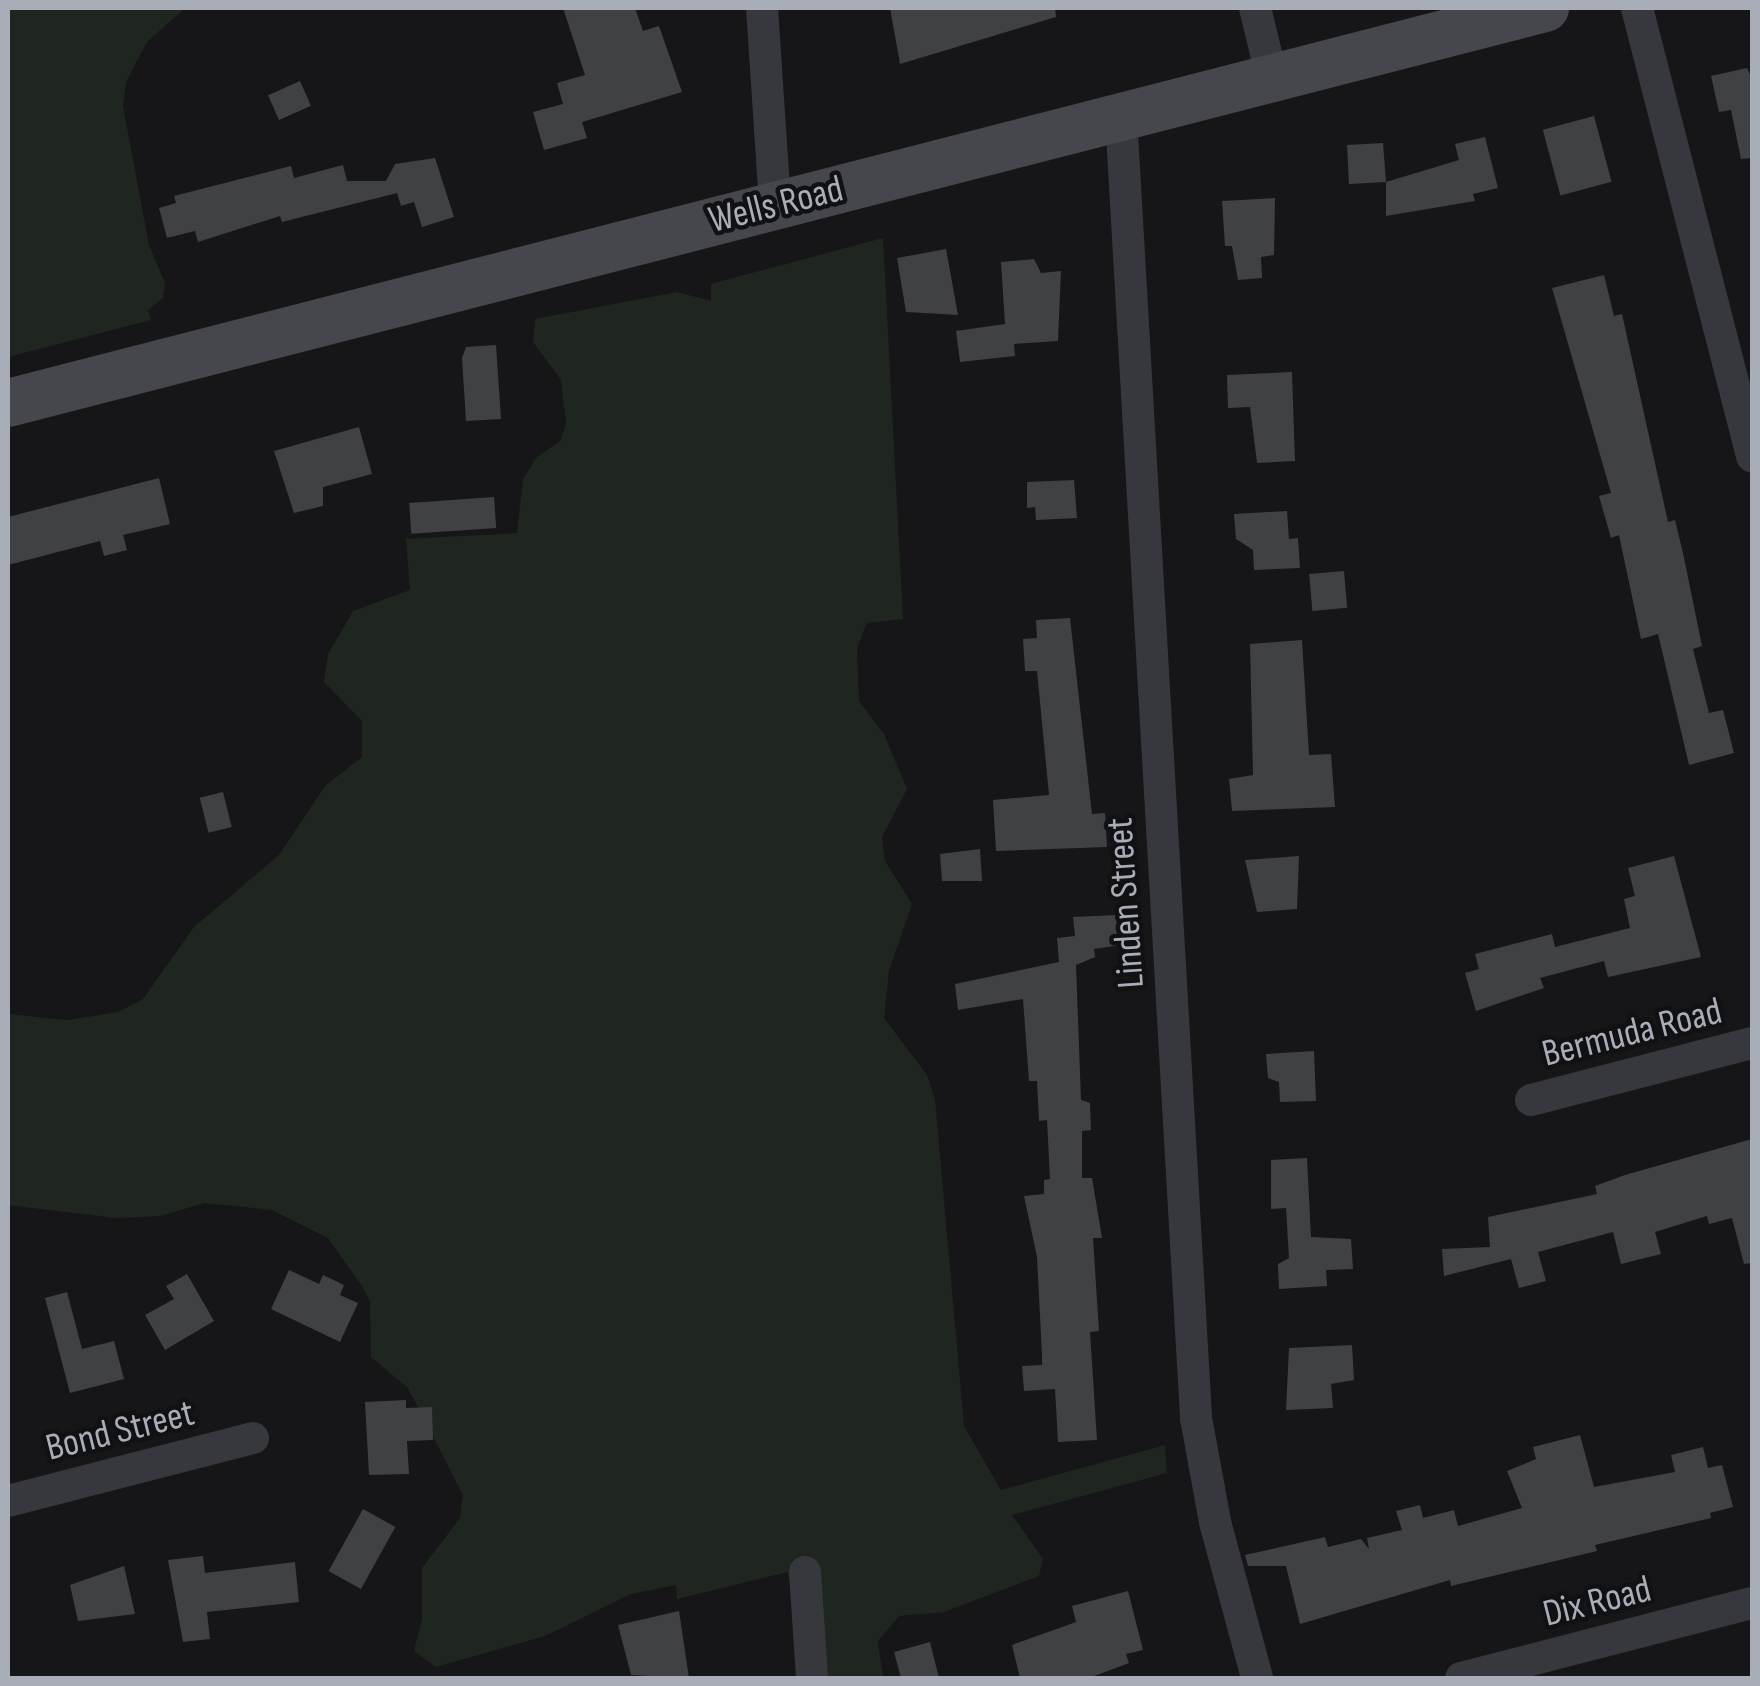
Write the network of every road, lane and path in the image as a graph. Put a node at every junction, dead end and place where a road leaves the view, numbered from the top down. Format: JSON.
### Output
{"nodes":[{"id":1,"x":762,"y":8,"type":"edge"},
{"id":2,"x":1254,"y":8,"type":"edge"},
{"id":3,"x":1545,"y":8,"type":"edge"},
{"id":4,"x":1637,"y":8,"type":"edge"},
{"id":5,"x":1272,"y":78,"type":"junction"},
{"id":6,"x":1121,"y":116,"type":"junction"},
{"id":7,"x":776,"y":205,"type":"junction"},
{"id":8,"x":8,"y":403,"type":"edge"},
{"id":9,"x":1752,"y":457,"type":"edge"},
{"id":10,"x":1752,"y":1043,"type":"edge"},
{"id":11,"x":1531,"y":1100,"type":"dead end"},
{"id":12,"x":253,"y":1438,"type":"dead end"},
{"id":13,"x":8,"y":1501,"type":"edge"},
{"id":14,"x":805,"y":1572,"type":"dead end"},
{"id":15,"x":1752,"y":1603,"type":"edge"},
{"id":16,"x":812,"y":1678,"type":"edge"},
{"id":17,"x":1257,"y":1678,"type":"edge"},
{"id":18,"x":1461,"y":1678,"type":"edge"}],
"edges":[{"from":1,"to":7,"type":"street"},
{"from":2,"to":5,"type":"street"},
{"from":3,"to":5,"type":"main road","name":"Wells Road"},
{"from":4,"to":9,"type":"street"},
{"from":5,"to":6,"type":"main road","name":"Wells Road"},
{"from":6,"to":7,"type":"main road","name":"Wells Road"},
{"from":6,"to":17,"type":"street","name":"Linden Street"},
{"from":7,"to":8,"type":"main road","name":"Wells Road"},
{"from":10,"to":11,"type":"street","name":"Bermuda Road"},
{"from":12,"to":13,"type":"street","name":"Bond Street"},
{"from":14,"to":16,"type":"street"},
{"from":15,"to":18,"type":"street","name":"Dix Road"}]}
